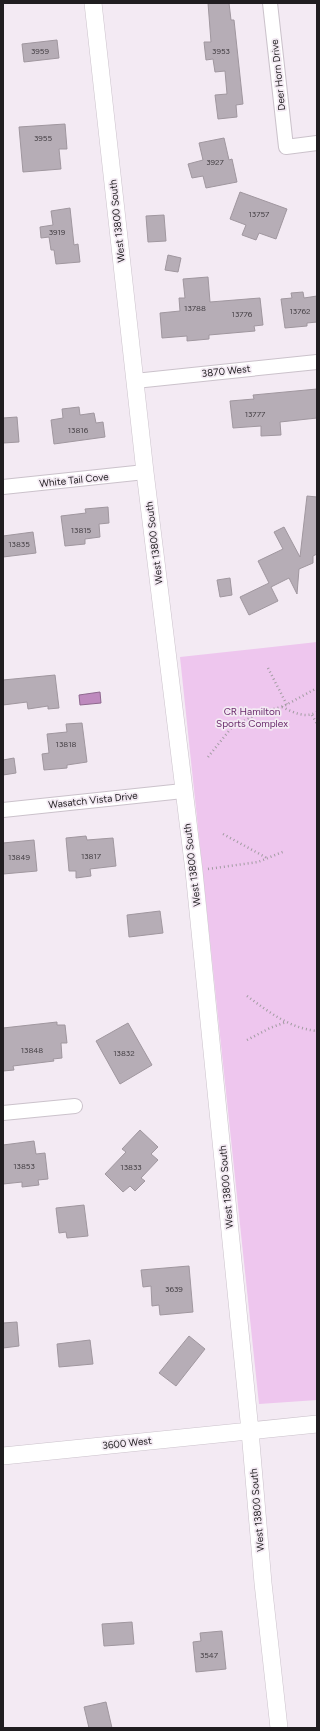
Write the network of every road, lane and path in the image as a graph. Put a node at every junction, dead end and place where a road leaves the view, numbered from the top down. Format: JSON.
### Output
{"nodes":[{"id":1,"x":93,"y":3,"type":"edge"},
{"id":2,"x":270,"y":3,"type":"edge"},
{"id":3,"x":317,"y":143,"type":"edge"},
{"id":4,"x":317,"y":362,"type":"edge"},
{"id":5,"x":135,"y":381,"type":"junction"},
{"id":6,"x":145,"y":472,"type":"junction"},
{"id":7,"x":3,"y":487,"type":"edge"},
{"id":8,"x":268,"y":668,"type":"dead end"},
{"id":9,"x":317,"y":688,"type":"edge"},
{"id":10,"x":287,"y":705,"type":"junction"},
{"id":11,"x":282,"y":707,"type":"junction"},
{"id":12,"x":317,"y":712,"type":"edge"},
{"id":13,"x":312,"y":715,"type":"junction"},
{"id":14,"x":317,"y":724,"type":"edge"},
{"id":15,"x":208,"y":757,"type":"dead end"},
{"id":16,"x":183,"y":791,"type":"junction"},
{"id":17,"x":3,"y":810,"type":"edge"},
{"id":18,"x":222,"y":834,"type":"dead end"},
{"id":19,"x":285,"y":851,"type":"dead end"},
{"id":20,"x":267,"y":858,"type":"junction"},
{"id":21,"x":203,"y":870,"type":"dead end"},
{"id":22,"x":247,"y":996,"type":"dead end"},
{"id":23,"x":286,"y":1022,"type":"junction"},
{"id":24,"x":317,"y":1031,"type":"edge"},
{"id":25,"x":247,"y":1040,"type":"dead end"},
{"id":26,"x":76,"y":1106,"type":"dead end"},
{"id":27,"x":3,"y":1114,"type":"edge"},
{"id":28,"x":317,"y":1424,"type":"edge"},
{"id":29,"x":250,"y":1431,"type":"junction"},
{"id":30,"x":3,"y":1456,"type":"edge"},
{"id":31,"x":279,"y":1728,"type":"edge"}],
"edges":[{"from":1,"to":5,"type":"street","name":"West 13800 South"},
{"from":2,"to":3,"type":"street","name":"Deer Horn Drive"},
{"from":4,"to":5,"type":"street","name":"3870 West"},
{"from":5,"to":6,"type":"street","name":"West 13800 South"},
{"from":6,"to":7,"type":"street","name":"White Tail Cove"},
{"from":6,"to":16,"type":"street","name":"West 13800 South"},
{"from":8,"to":10,"type":"path"},
{"from":9,"to":10,"type":"path"},
{"from":10,"to":11,"type":"path"},
{"from":11,"to":13,"type":"path"},
{"from":11,"to":15,"type":"path"},
{"from":12,"to":13,"type":"path"},
{"from":13,"to":14,"type":"path"},
{"from":16,"to":17,"type":"street","name":"Wasatch Vista Drive"},
{"from":16,"to":29,"type":"street","name":"West 13800 South"},
{"from":18,"to":20,"type":"path"},
{"from":19,"to":20,"type":"path"},
{"from":20,"to":21,"type":"path"},
{"from":22,"to":23,"type":"path"},
{"from":23,"to":24,"type":"path"},
{"from":23,"to":25,"type":"path"},
{"from":26,"to":27,"type":"street"},
{"from":28,"to":29,"type":"street","name":"3600 West"},
{"from":29,"to":30,"type":"street","name":"3600 West"},
{"from":29,"to":31,"type":"street","name":"West 13800 South"}]}
